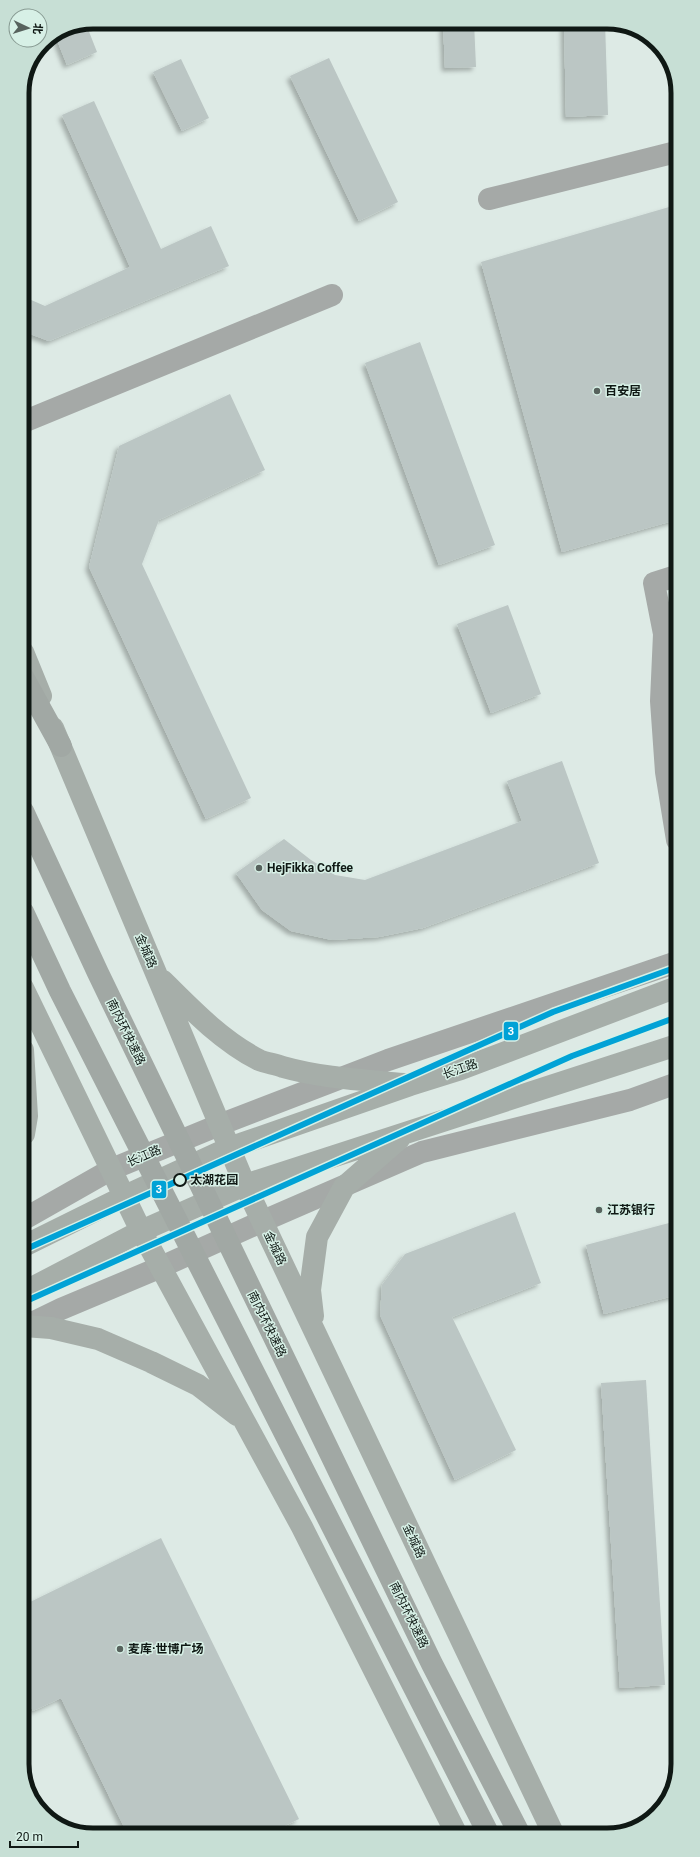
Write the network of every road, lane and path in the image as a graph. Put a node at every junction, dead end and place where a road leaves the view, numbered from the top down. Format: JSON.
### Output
{"nodes":[{"id":1,"x":671,"y":153,"type":"edge"},
{"id":2,"x":489,"y":199,"type":"dead end"},
{"id":3,"x":332,"y":295,"type":"dead end"},
{"id":4,"x":29,"y":420,"type":"edge"},
{"id":5,"x":671,"y":578,"type":"edge"},
{"id":6,"x":29,"y":667,"type":"edge"},
{"id":7,"x":29,"y":688,"type":"edge"},
{"id":8,"x":61,"y":746,"type":"junction"},
{"id":9,"x":671,"y":803,"type":"edge"},
{"id":10,"x":29,"y":824,"type":"edge"},
{"id":11,"x":29,"y":925,"type":"edge"},
{"id":12,"x":671,"y":964,"type":"edge"},
{"id":13,"x":155,"y":972,"type":"junction"},
{"id":14,"x":671,"y":989,"type":"edge"},
{"id":15,"x":29,"y":1000,"type":"edge"},
{"id":16,"x":671,"y":1047,"type":"edge"},
{"id":17,"x":343,"y":1078,"type":"junction"},
{"id":18,"x":410,"y":1085,"type":"junction"},
{"id":19,"x":671,"y":1085,"type":"edge"},
{"id":20,"x":219,"y":1125,"type":"junction"},
{"id":21,"x":406,"y":1133,"type":"junction"},
{"id":22,"x":229,"y":1148,"type":"junction"},
{"id":23,"x":112,"y":1169,"type":"junction"},
{"id":24,"x":245,"y":1185,"type":"junction"},
{"id":25,"x":344,"y":1187,"type":"junction"},
{"id":26,"x":126,"y":1196,"type":"junction"},
{"id":27,"x":29,"y":1216,"type":"edge"},
{"id":28,"x":262,"y":1221,"type":"junction"},
{"id":29,"x":141,"y":1231,"type":"junction"},
{"id":30,"x":29,"y":1244,"type":"edge"},
{"id":31,"x":161,"y":1268,"type":"junction"},
{"id":32,"x":29,"y":1289,"type":"edge"},
{"id":33,"x":29,"y":1324,"type":"edge"},
{"id":34,"x":29,"y":1326,"type":"edge"},
{"id":35,"x":314,"y":1330,"type":"junction"},
{"id":36,"x":243,"y":1419,"type":"junction"},
{"id":37,"x":453,"y":1828,"type":"edge"},
{"id":38,"x":485,"y":1828,"type":"edge"},
{"id":39,"x":516,"y":1828,"type":"edge"},
{"id":40,"x":551,"y":1828,"type":"edge"}],
"edges":[{"from":1,"to":2,"type":"street"},
{"from":3,"to":4,"type":"street"},
{"from":5,"to":9,"type":"street"},
{"from":6,"to":8,"type":"main road","name":"金城路"},
{"from":7,"to":8,"type":"highway"},
{"from":8,"to":13,"type":"main road","name":"金城路"},
{"from":10,"to":39,"type":"highway","name":"南内环快速路","bridge":true},
{"from":11,"to":38,"type":"highway","bridge":true},
{"from":12,"to":17,"type":"street","name":"长江路"},
{"from":13,"to":17,"type":"main road"},
{"from":13,"to":20,"type":"main road","name":"金城路"},
{"from":14,"to":18,"type":"main road","name":"长江路"},
{"from":15,"to":23,"type":"main road"},
{"from":16,"to":21,"type":"main road"},
{"from":17,"to":18,"type":"main road"},
{"from":17,"to":20,"type":"street","name":"长江路"},
{"from":18,"to":22,"type":"main road","name":"长江路"},
{"from":19,"to":25,"type":"street"},
{"from":20,"to":22,"type":"main road","name":"金城路"},
{"from":20,"to":23,"type":"street","name":"长江路"},
{"from":21,"to":24,"type":"main road"},
{"from":21,"to":25,"type":"main road"},
{"from":22,"to":24,"type":"main road","name":"金城路"},
{"from":22,"to":26,"type":"main road","name":"长江路"},
{"from":23,"to":26,"type":"main road"},
{"from":23,"to":27,"type":"street","name":"长江路"},
{"from":24,"to":28,"type":"main road","name":"金城路"},
{"from":24,"to":29,"type":"main road"},
{"from":25,"to":28,"type":"street"},
{"from":25,"to":35,"type":"main road"},
{"from":26,"to":29,"type":"main road"},
{"from":26,"to":30,"type":"main road","name":"长江路"},
{"from":28,"to":31,"type":"street"},
{"from":28,"to":35,"type":"main road","name":"金城路"},
{"from":29,"to":31,"type":"main road"},
{"from":29,"to":32,"type":"main road"},
{"from":31,"to":33,"type":"street"},
{"from":31,"to":36,"type":"main road"},
{"from":34,"to":36,"type":"main road"},
{"from":35,"to":40,"type":"main road","name":"金城路"},
{"from":36,"to":37,"type":"main road"}]}
